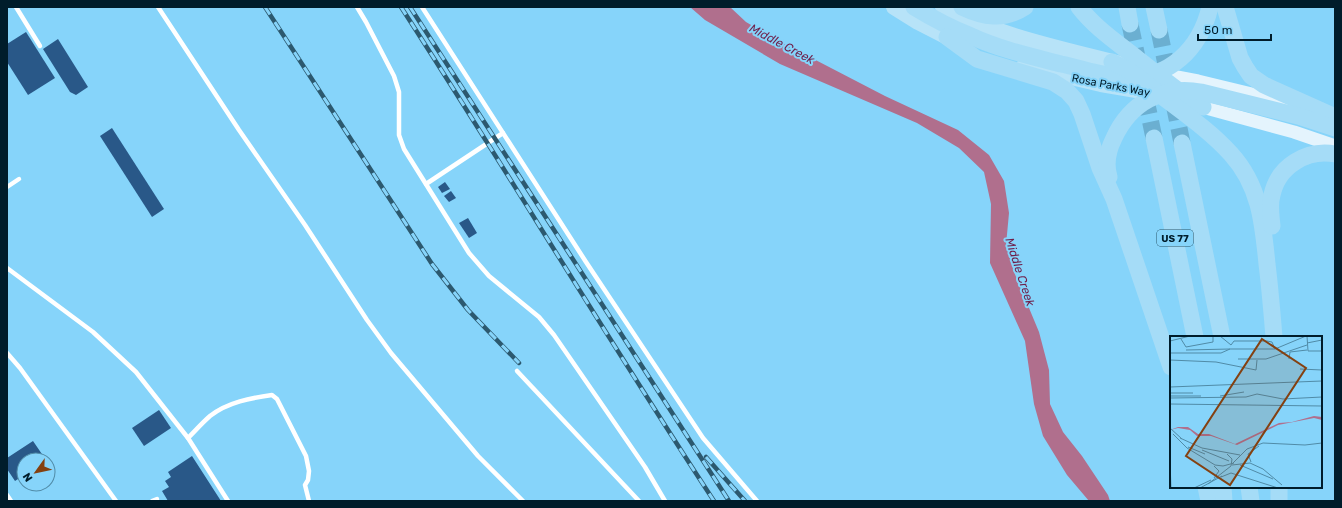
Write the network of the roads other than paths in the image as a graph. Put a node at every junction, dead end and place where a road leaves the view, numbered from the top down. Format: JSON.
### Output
{"nodes":[{"id":1,"x":16,"y":7,"type":"edge"},
{"id":2,"x":158,"y":7,"type":"edge"},
{"id":3,"x":357,"y":7,"type":"edge"},
{"id":4,"x":422,"y":7,"type":"edge"},
{"id":5,"x":894,"y":7,"type":"edge"},
{"id":6,"x":914,"y":7,"type":"edge"},
{"id":7,"x":943,"y":7,"type":"edge"},
{"id":8,"x":962,"y":7,"type":"edge"},
{"id":9,"x":1025,"y":7,"type":"edge"},
{"id":10,"x":1079,"y":7,"type":"edge"},
{"id":11,"x":1127,"y":7,"type":"edge"},
{"id":12,"x":1154,"y":7,"type":"edge"},
{"id":13,"x":1210,"y":7,"type":"edge"},
{"id":14,"x":1225,"y":7,"type":"edge"},
{"id":15,"x":1130,"y":24,"type":"tunnel mouth"},
{"id":16,"x":1159,"y":30,"type":"tunnel mouth"},
{"id":17,"x":947,"y":37,"type":"junction"},
{"id":18,"x":40,"y":46,"type":"dead end"},
{"id":19,"x":1155,"y":72,"type":"junction"},
{"id":20,"x":1115,"y":75,"type":"junction"},
{"id":21,"x":1137,"y":76,"type":"junction"},
{"id":22,"x":1177,"y":91,"type":"junction"},
{"id":23,"x":1160,"y":94,"type":"junction"},
{"id":24,"x":1201,"y":94,"type":"junction"},
{"id":25,"x":1334,"y":120,"type":"edge"},
{"id":26,"x":503,"y":133,"type":"junction"},
{"id":27,"x":1154,"y":138,"type":"tunnel mouth"},
{"id":28,"x":1182,"y":143,"type":"tunnel mouth"},
{"id":29,"x":1335,"y":146,"type":"edge"},
{"id":30,"x":1335,"y":154,"type":"edge"},
{"id":31,"x":19,"y":179,"type":"dead end"},
{"id":32,"x":426,"y":184,"type":"junction"},
{"id":33,"x":7,"y":187,"type":"edge"},
{"id":34,"x":1114,"y":199,"type":"junction"},
{"id":35,"x":7,"y":268,"type":"edge"},
{"id":36,"x":1272,"y":307,"type":"junction"},
{"id":37,"x":1195,"y":336,"type":"edge"},
{"id":38,"x":1222,"y":336,"type":"edge"},
{"id":39,"x":1274,"y":336,"type":"edge"},
{"id":40,"x":7,"y":353,"type":"edge"},
{"id":41,"x":1170,"y":364,"type":"edge"},
{"id":42,"x":518,"y":371,"type":"dead end"},
{"id":43,"x":188,"y":438,"type":"junction"},
{"id":44,"x":1206,"y":488,"type":"edge"},
{"id":45,"x":1223,"y":488,"type":"edge"},
{"id":46,"x":1249,"y":488,"type":"edge"},
{"id":47,"x":1279,"y":488,"type":"edge"},
{"id":48,"x":7,"y":495,"type":"edge"},
{"id":49,"x":157,"y":499,"type":"dead end"},
{"id":50,"x":11,"y":501,"type":"edge"},
{"id":51,"x":116,"y":501,"type":"edge"},
{"id":52,"x":152,"y":501,"type":"edge"},
{"id":53,"x":228,"y":501,"type":"edge"},
{"id":54,"x":309,"y":501,"type":"edge"},
{"id":55,"x":523,"y":501,"type":"edge"},
{"id":56,"x":639,"y":501,"type":"edge"},
{"id":57,"x":665,"y":501,"type":"edge"},
{"id":58,"x":757,"y":501,"type":"edge"},
{"id":59,"x":1209,"y":501,"type":"edge"},
{"id":60,"x":1224,"y":501,"type":"edge"},
{"id":61,"x":1251,"y":501,"type":"edge"},
{"id":62,"x":1279,"y":501,"type":"edge"}],
"edges":[{"from":1,"to":18,"type":"lane"},
{"from":2,"to":55,"type":"lane"},
{"from":3,"to":32,"type":"lane"},
{"from":4,"to":26,"type":"lane"},
{"from":5,"to":17,"type":"highway","name":"Rosa Parks Way"},
{"from":6,"to":20,"type":"highway"},
{"from":7,"to":20,"type":"highway","name":"Rosa Parks Way"},
{"from":8,"to":9,"type":"highway"},
{"from":10,"to":19,"type":"highway"},
{"from":11,"to":15,"type":"highway"},
{"from":12,"to":16,"type":"highway"},
{"from":13,"to":19,"type":"highway"},
{"from":14,"to":25,"type":"highway"},
{"from":17,"to":20,"type":"highway","name":"Rosa Parks Way"},
{"from":17,"to":34,"type":"highway"},
{"from":19,"to":20,"type":"highway","name":"Rosa Parks Way"},
{"from":19,"to":21,"type":"highway"},
{"from":19,"to":22,"type":"highway"},
{"from":19,"to":24,"type":"main road","name":"Rosa Parks Way"},
{"from":20,"to":21,"type":"highway"},
{"from":20,"to":23,"type":"highway","name":"Rosa Parks Way"},
{"from":21,"to":23,"type":"highway"},
{"from":22,"to":23,"type":"highway"},
{"from":22,"to":24,"type":"highway"},
{"from":23,"to":24,"type":"main road","name":"Rosa Parks Way"},
{"from":23,"to":34,"type":"highway"},
{"from":23,"to":36,"type":"highway"},
{"from":24,"to":25,"type":"highway"},
{"from":24,"to":29,"type":"main road","name":"Rosa Parks Way"},
{"from":26,"to":32,"type":"lane"},
{"from":26,"to":58,"type":"lane"},
{"from":27,"to":37,"type":"highway","number":"US 77"},
{"from":28,"to":38,"type":"highway","number":"US 77"},
{"from":30,"to":36,"type":"highway"},
{"from":31,"to":33,"type":"lane"},
{"from":32,"to":57,"type":"lane"},
{"from":34,"to":41,"type":"highway"},
{"from":35,"to":43,"type":"lane"},
{"from":36,"to":39,"type":"highway"},
{"from":40,"to":51,"type":"lane"},
{"from":42,"to":56,"type":"lane"},
{"from":43,"to":53,"type":"lane"},
{"from":43,"to":54,"type":"lane"},
{"from":44,"to":59,"type":"highway"},
{"from":45,"to":60,"type":"highway"},
{"from":46,"to":61,"type":"highway"},
{"from":47,"to":62,"type":"highway"},
{"from":48,"to":50,"type":"lane"},
{"from":49,"to":52,"type":"lane"}]}
